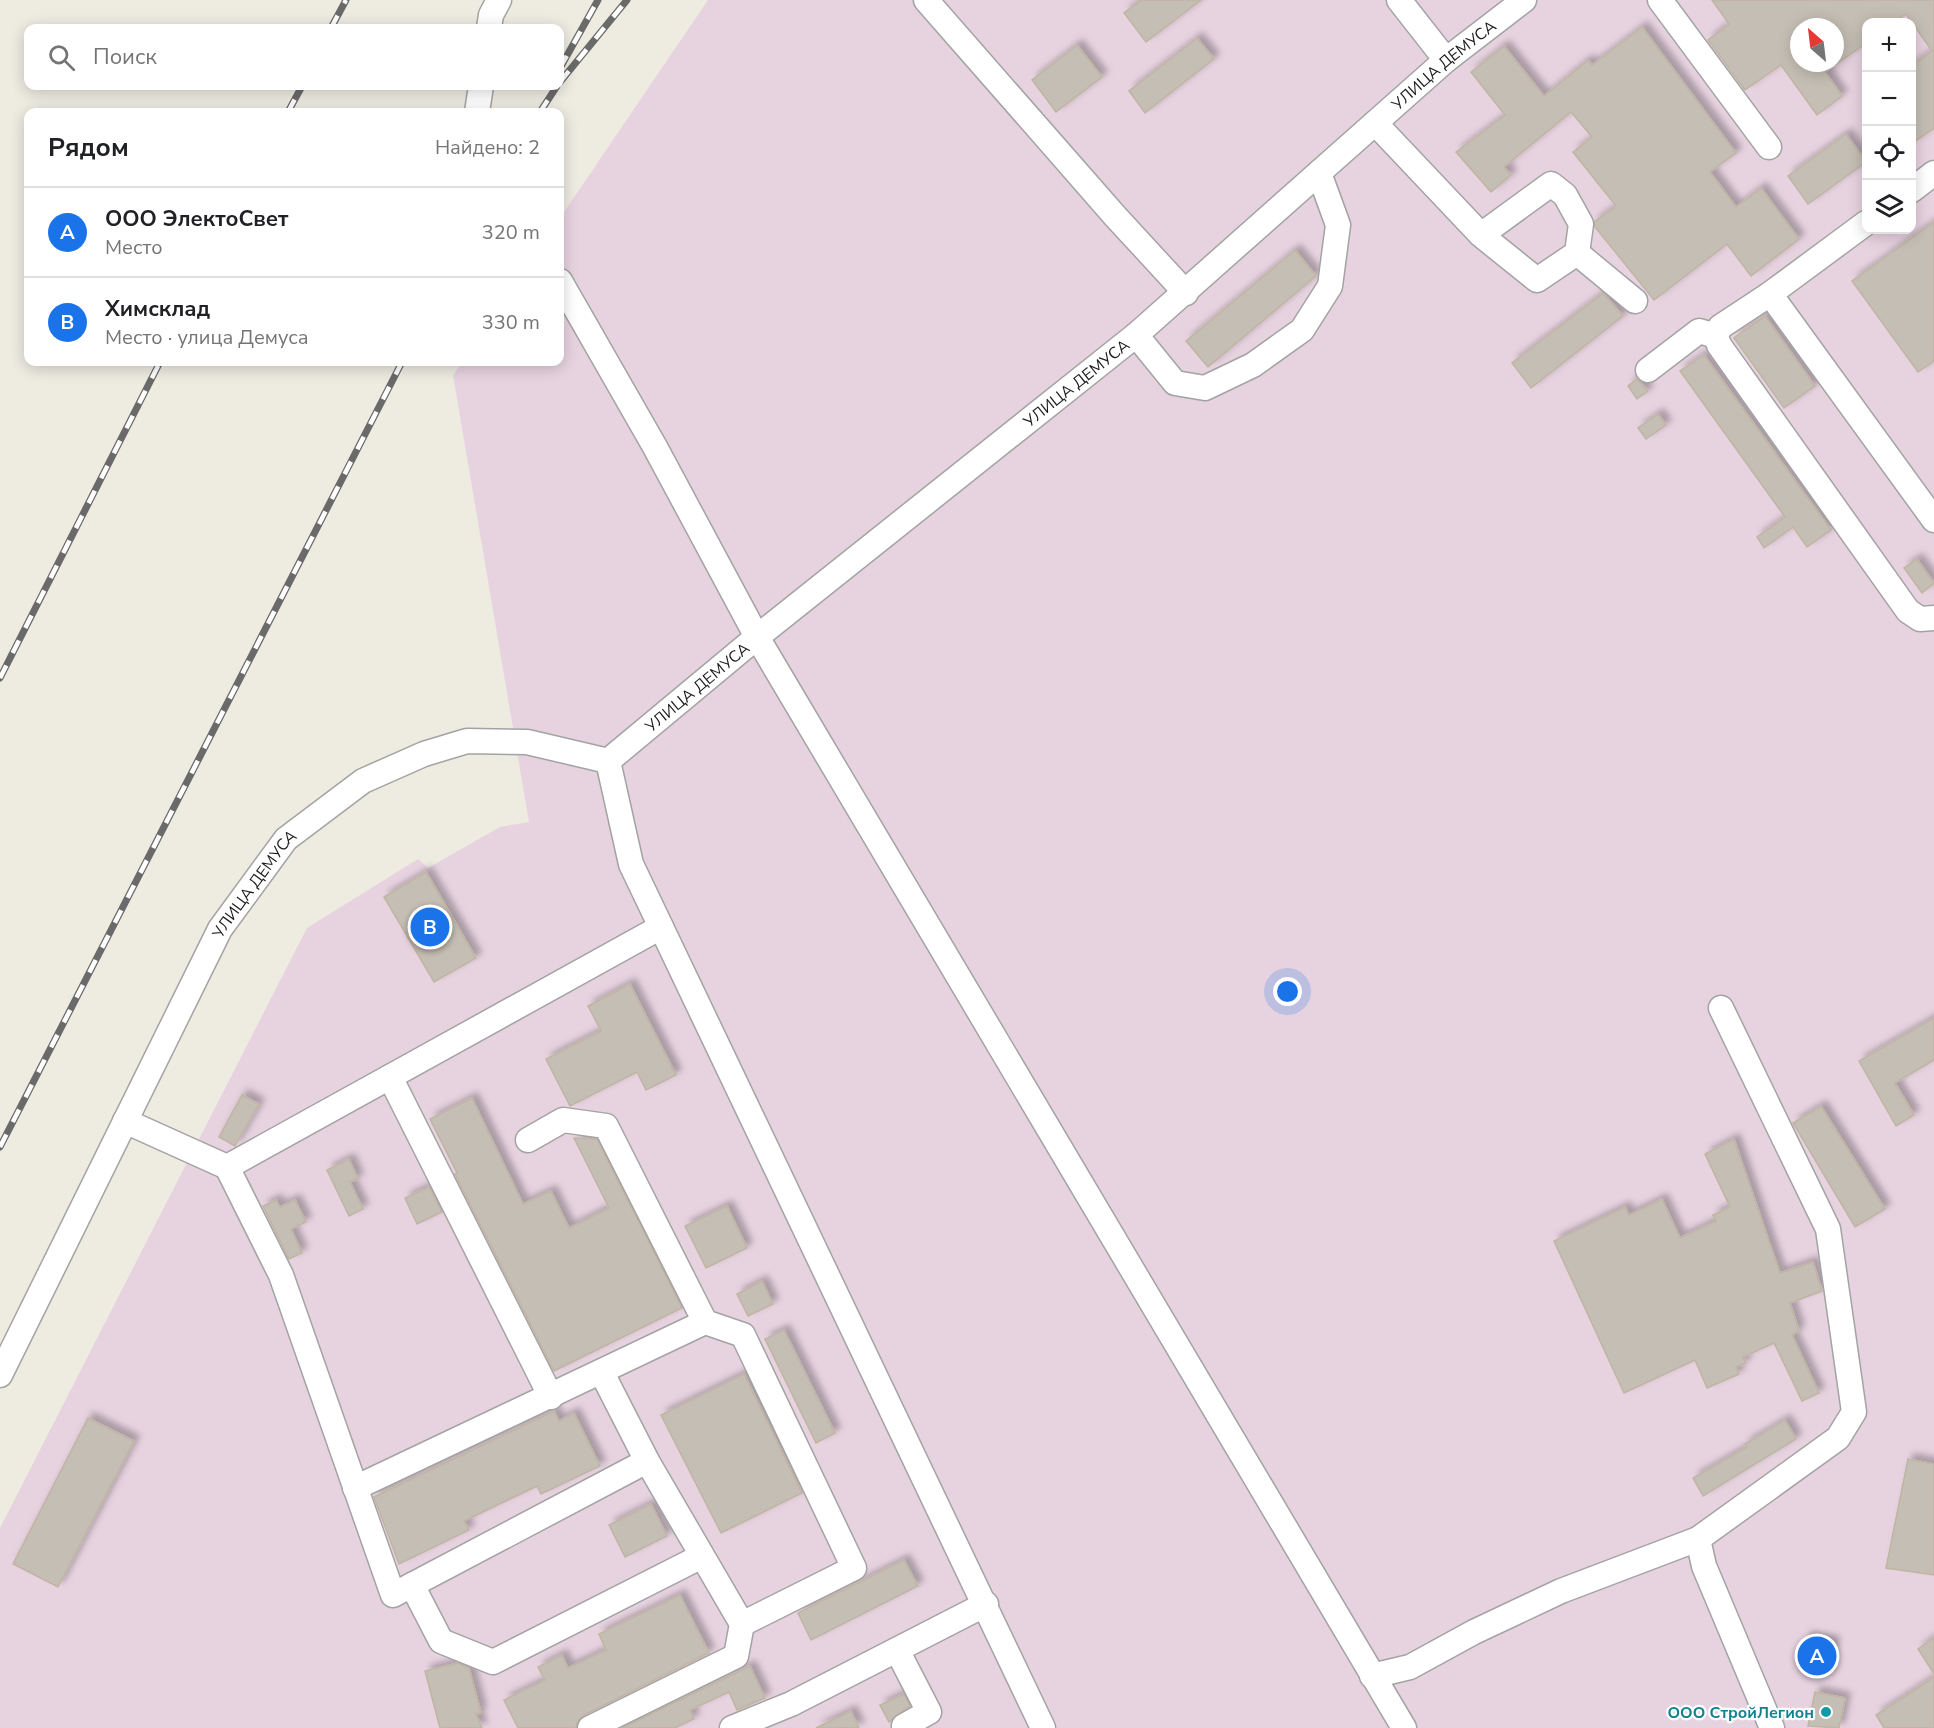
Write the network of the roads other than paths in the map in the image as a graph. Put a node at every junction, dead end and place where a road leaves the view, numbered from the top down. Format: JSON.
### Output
{"nodes":[{"id":1,"x":498,"y":0,"type":"edge"},
{"id":2,"x":926,"y":0,"type":"edge"},
{"id":3,"x":1399,"y":0,"type":"edge"},
{"id":4,"x":1524,"y":0,"type":"edge"},
{"id":5,"x":1660,"y":0,"type":"edge"},
{"id":6,"x":490,"y":24,"type":"edge"},
{"id":7,"x":1446,"y":60,"type":"junction"},
{"id":8,"x":480,"y":90,"type":"edge"},
{"id":9,"x":478,"y":108,"type":"edge"},
{"id":10,"x":1376,"y":123,"type":"junction"},
{"id":11,"x":1769,"y":147,"type":"dead end"},
{"id":12,"x":1319,"y":173,"type":"junction"},
{"id":13,"x":1934,"y":173,"type":"edge"},
{"id":14,"x":1916,"y":186,"type":"edge"},
{"id":15,"x":1862,"y":226,"type":"edge"},
{"id":16,"x":1481,"y":235,"type":"junction"},
{"id":17,"x":1577,"y":253,"type":"junction"},
{"id":18,"x":564,"y":288,"type":"edge"},
{"id":19,"x":1186,"y":293,"type":"junction"},
{"id":20,"x":1770,"y":294,"type":"junction"},
{"id":21,"x":1635,"y":301,"type":"dead end"},
{"id":22,"x":1136,"y":334,"type":"junction"},
{"id":23,"x":1716,"y":336,"type":"junction"},
{"id":24,"x":1648,"y":370,"type":"dead end"},
{"id":25,"x":1934,"y":519,"type":"edge"},
{"id":26,"x":1934,"y":618,"type":"edge"},
{"id":27,"x":757,"y":637,"type":"junction"},
{"id":28,"x":608,"y":761,"type":"junction"},
{"id":29,"x":661,"y":927,"type":"junction"},
{"id":30,"x":1721,"y":1008,"type":"dead end"},
{"id":31,"x":390,"y":1077,"type":"junction"},
{"id":32,"x":125,"y":1121,"type":"junction"},
{"id":33,"x":528,"y":1140,"type":"dead end"},
{"id":34,"x":227,"y":1167,"type":"junction"},
{"id":35,"x":705,"y":1322,"type":"junction"},
{"id":36,"x":602,"y":1373,"type":"junction"},
{"id":37,"x":0,"y":1375,"type":"edge"},
{"id":38,"x":551,"y":1397,"type":"junction"},
{"id":39,"x":647,"y":1461,"type":"junction"},
{"id":40,"x":355,"y":1488,"type":"junction"},
{"id":41,"x":1698,"y":1539,"type":"junction"},
{"id":42,"x":702,"y":1556,"type":"junction"},
{"id":43,"x":412,"y":1584,"type":"junction"},
{"id":44,"x":986,"y":1604,"type":"junction"},
{"id":45,"x":742,"y":1624,"type":"junction"},
{"id":46,"x":897,"y":1650,"type":"junction"},
{"id":47,"x":1372,"y":1676,"type":"junction"},
{"id":48,"x":590,"y":1728,"type":"edge"},
{"id":49,"x":732,"y":1728,"type":"edge"},
{"id":50,"x":905,"y":1728,"type":"edge"},
{"id":51,"x":1043,"y":1728,"type":"edge"},
{"id":52,"x":1404,"y":1728,"type":"edge"},
{"id":53,"x":1772,"y":1728,"type":"edge"}],
"edges":[{"from":1,"to":6,"type":"street"},
{"from":2,"to":19,"type":"street"},
{"from":3,"to":7,"type":"street"},
{"from":4,"to":7,"type":"street","name":"УЛИЦА ДЕМУСА"},
{"from":5,"to":11,"type":"street"},
{"from":7,"to":10,"type":"street","name":"УЛИЦА ДЕМУСА"},
{"from":8,"to":9,"type":"street"},
{"from":10,"to":12,"type":"street","name":"УЛИЦА ДЕМУСА"},
{"from":10,"to":16,"type":"street"},
{"from":12,"to":19,"type":"street","name":"УЛИЦА ДЕМУСА"},
{"from":12,"to":22,"type":"street"},
{"from":13,"to":14,"type":"street"},
{"from":15,"to":20,"type":"street"},
{"from":16,"to":17,"type":"street"},
{"from":16,"to":17,"type":"street"},
{"from":17,"to":21,"type":"street"},
{"from":18,"to":27,"type":"street"},
{"from":19,"to":22,"type":"street","name":"УЛИЦА ДЕМУСА"},
{"from":20,"to":23,"type":"street"},
{"from":20,"to":25,"type":"street"},
{"from":22,"to":27,"type":"street","name":"УЛИЦА ДЕМУСА"},
{"from":23,"to":24,"type":"street"},
{"from":23,"to":26,"type":"street"},
{"from":27,"to":28,"type":"street","name":"УЛИЦА ДЕМУСА"},
{"from":27,"to":47,"type":"street"},
{"from":28,"to":29,"type":"street"},
{"from":28,"to":32,"type":"street","name":"УЛИЦА ДЕМУСА"},
{"from":29,"to":31,"type":"street"},
{"from":29,"to":44,"type":"street"},
{"from":30,"to":41,"type":"street"},
{"from":31,"to":34,"type":"street"},
{"from":31,"to":38,"type":"street"},
{"from":32,"to":34,"type":"street"},
{"from":32,"to":37,"type":"street","name":"УЛИЦА ДЕМУСА"},
{"from":33,"to":35,"type":"street"},
{"from":34,"to":40,"type":"street"},
{"from":35,"to":36,"type":"street"},
{"from":35,"to":45,"type":"street"},
{"from":36,"to":38,"type":"street"},
{"from":36,"to":39,"type":"street"},
{"from":38,"to":40,"type":"street"},
{"from":39,"to":42,"type":"street"},
{"from":39,"to":43,"type":"street"},
{"from":40,"to":43,"type":"street"},
{"from":41,"to":47,"type":"street"},
{"from":41,"to":53,"type":"street"},
{"from":42,"to":43,"type":"street"},
{"from":42,"to":45,"type":"street"},
{"from":44,"to":46,"type":"street"},
{"from":44,"to":51,"type":"street"},
{"from":45,"to":48,"type":"street"},
{"from":46,"to":49,"type":"street"},
{"from":46,"to":50,"type":"street"},
{"from":47,"to":52,"type":"street"}]}
